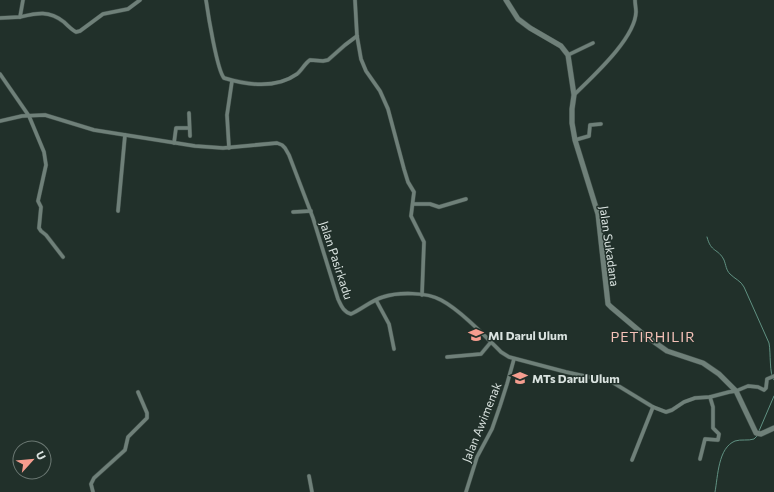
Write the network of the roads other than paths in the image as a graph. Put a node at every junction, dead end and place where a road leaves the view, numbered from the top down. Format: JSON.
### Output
{"nodes":[{"id":1,"x":23,"y":0,"type":"edge"},
{"id":2,"x":140,"y":0,"type":"edge"},
{"id":3,"x":206,"y":0,"type":"edge"},
{"id":4,"x":355,"y":0,"type":"edge"},
{"id":5,"x":506,"y":0,"type":"edge"},
{"id":6,"x":634,"y":0,"type":"edge"},
{"id":7,"x":20,"y":17,"type":"junction"},
{"id":8,"x":0,"y":18,"type":"edge"},
{"id":9,"x":357,"y":36,"type":"junction"},
{"id":10,"x":593,"y":43,"type":"dead end"},
{"id":11,"x":568,"y":55,"type":"junction"},
{"id":12,"x":0,"y":74,"type":"edge"},
{"id":13,"x":232,"y":81,"type":"junction"},
{"id":14,"x":574,"y":95,"type":"junction"},
{"id":15,"x":189,"y":113,"type":"dead end"},
{"id":16,"x":30,"y":116,"type":"junction"},
{"id":17,"x":0,"y":121,"type":"edge"},
{"id":18,"x":601,"y":124,"type":"dead end"},
{"id":19,"x":189,"y":128,"type":"junction"},
{"id":20,"x":125,"y":135,"type":"junction"},
{"id":21,"x":190,"y":136,"type":"dead end"},
{"id":22,"x":575,"y":140,"type":"junction"},
{"id":23,"x":174,"y":143,"type":"junction"},
{"id":24,"x":229,"y":148,"type":"junction"},
{"id":25,"x":466,"y":199,"type":"dead end"},
{"id":26,"x":413,"y":204,"type":"junction"},
{"id":27,"x":118,"y":211,"type":"dead end"},
{"id":28,"x":311,"y":211,"type":"junction"},
{"id":29,"x":293,"y":212,"type":"dead end"},
{"id":30,"x":63,"y":257,"type":"dead end"},
{"id":31,"x":422,"y":295,"type":"junction"},
{"id":32,"x":376,"y":300,"type":"junction"},
{"id":33,"x":491,"y":342,"type":"junction"},
{"id":34,"x":394,"y":349,"type":"dead end"},
{"id":35,"x":447,"y":357,"type":"dead end"},
{"id":36,"x":514,"y":359,"type":"junction"},
{"id":37,"x":773,"y":377,"type":"edge"},
{"id":38,"x":736,"y":391,"type":"junction"},
{"id":39,"x":138,"y":392,"type":"dead end"},
{"id":40,"x":710,"y":397,"type":"junction"},
{"id":41,"x":653,"y":407,"type":"junction"},
{"id":42,"x":774,"y":428,"type":"edge"},
{"id":43,"x":700,"y":459,"type":"dead end"},
{"id":44,"x":632,"y":460,"type":"dead end"},
{"id":45,"x":309,"y":476,"type":"dead end"},
{"id":46,"x":93,"y":492,"type":"edge"},
{"id":47,"x":312,"y":492,"type":"edge"},
{"id":48,"x":466,"y":492,"type":"edge"}],
"edges":[{"from":1,"to":7,"type":"street"},
{"from":2,"to":7,"type":"street"},
{"from":3,"to":13,"type":"street"},
{"from":4,"to":9,"type":"street"},
{"from":5,"to":11,"type":"main road"},
{"from":6,"to":14,"type":"street"},
{"from":7,"to":8,"type":"street"},
{"from":9,"to":13,"type":"street"},
{"from":9,"to":26,"type":"street"},
{"from":10,"to":11,"type":"street"},
{"from":11,"to":14,"type":"main road","name":"Jalan Sukadana"},
{"from":12,"to":16,"type":"street"},
{"from":13,"to":24,"type":"street"},
{"from":14,"to":22,"type":"main road","name":"Jalan Sukadana"},
{"from":15,"to":19,"type":"street"},
{"from":16,"to":17,"type":"street","name":"Jalan Pasirkadu"},
{"from":16,"to":20,"type":"street","name":"Jalan Pasirkadu"},
{"from":16,"to":30,"type":"street"},
{"from":18,"to":22,"type":"street"},
{"from":19,"to":21,"type":"street"},
{"from":19,"to":23,"type":"street"},
{"from":20,"to":23,"type":"street","name":"Jalan Pasirkadu"},
{"from":20,"to":27,"type":"street"},
{"from":22,"to":38,"type":"main road","name":"Jalan Sukadana"},
{"from":23,"to":24,"type":"street","name":"Jalan Pasirkadu"},
{"from":24,"to":28,"type":"street","name":"Jalan Pasirkadu"},
{"from":25,"to":26,"type":"street"},
{"from":26,"to":31,"type":"street"},
{"from":28,"to":29,"type":"street"},
{"from":28,"to":32,"type":"street","name":"Jalan Pasirkadu"},
{"from":31,"to":32,"type":"street","name":"Jalan Pasirkadu"},
{"from":31,"to":33,"type":"street","name":"Jalan Pasirkadu"},
{"from":32,"to":34,"type":"street"},
{"from":33,"to":35,"type":"street"},
{"from":33,"to":36,"type":"street","name":"Jalan Pasirkadu"},
{"from":36,"to":41,"type":"street","name":"Jalan Pasirkadu"},
{"from":36,"to":48,"type":"street","name":"Jalan Awimenak"},
{"from":37,"to":38,"type":"street","name":"Jalan Pasirkadu"},
{"from":38,"to":40,"type":"street","name":"Jalan Pasirkadu"},
{"from":38,"to":42,"type":"main road","name":"Jalan Sukadana"},
{"from":39,"to":46,"type":"street"},
{"from":40,"to":41,"type":"street","name":"Jalan Pasirkadu"},
{"from":40,"to":43,"type":"street"},
{"from":41,"to":44,"type":"street"},
{"from":45,"to":47,"type":"street"}]}
